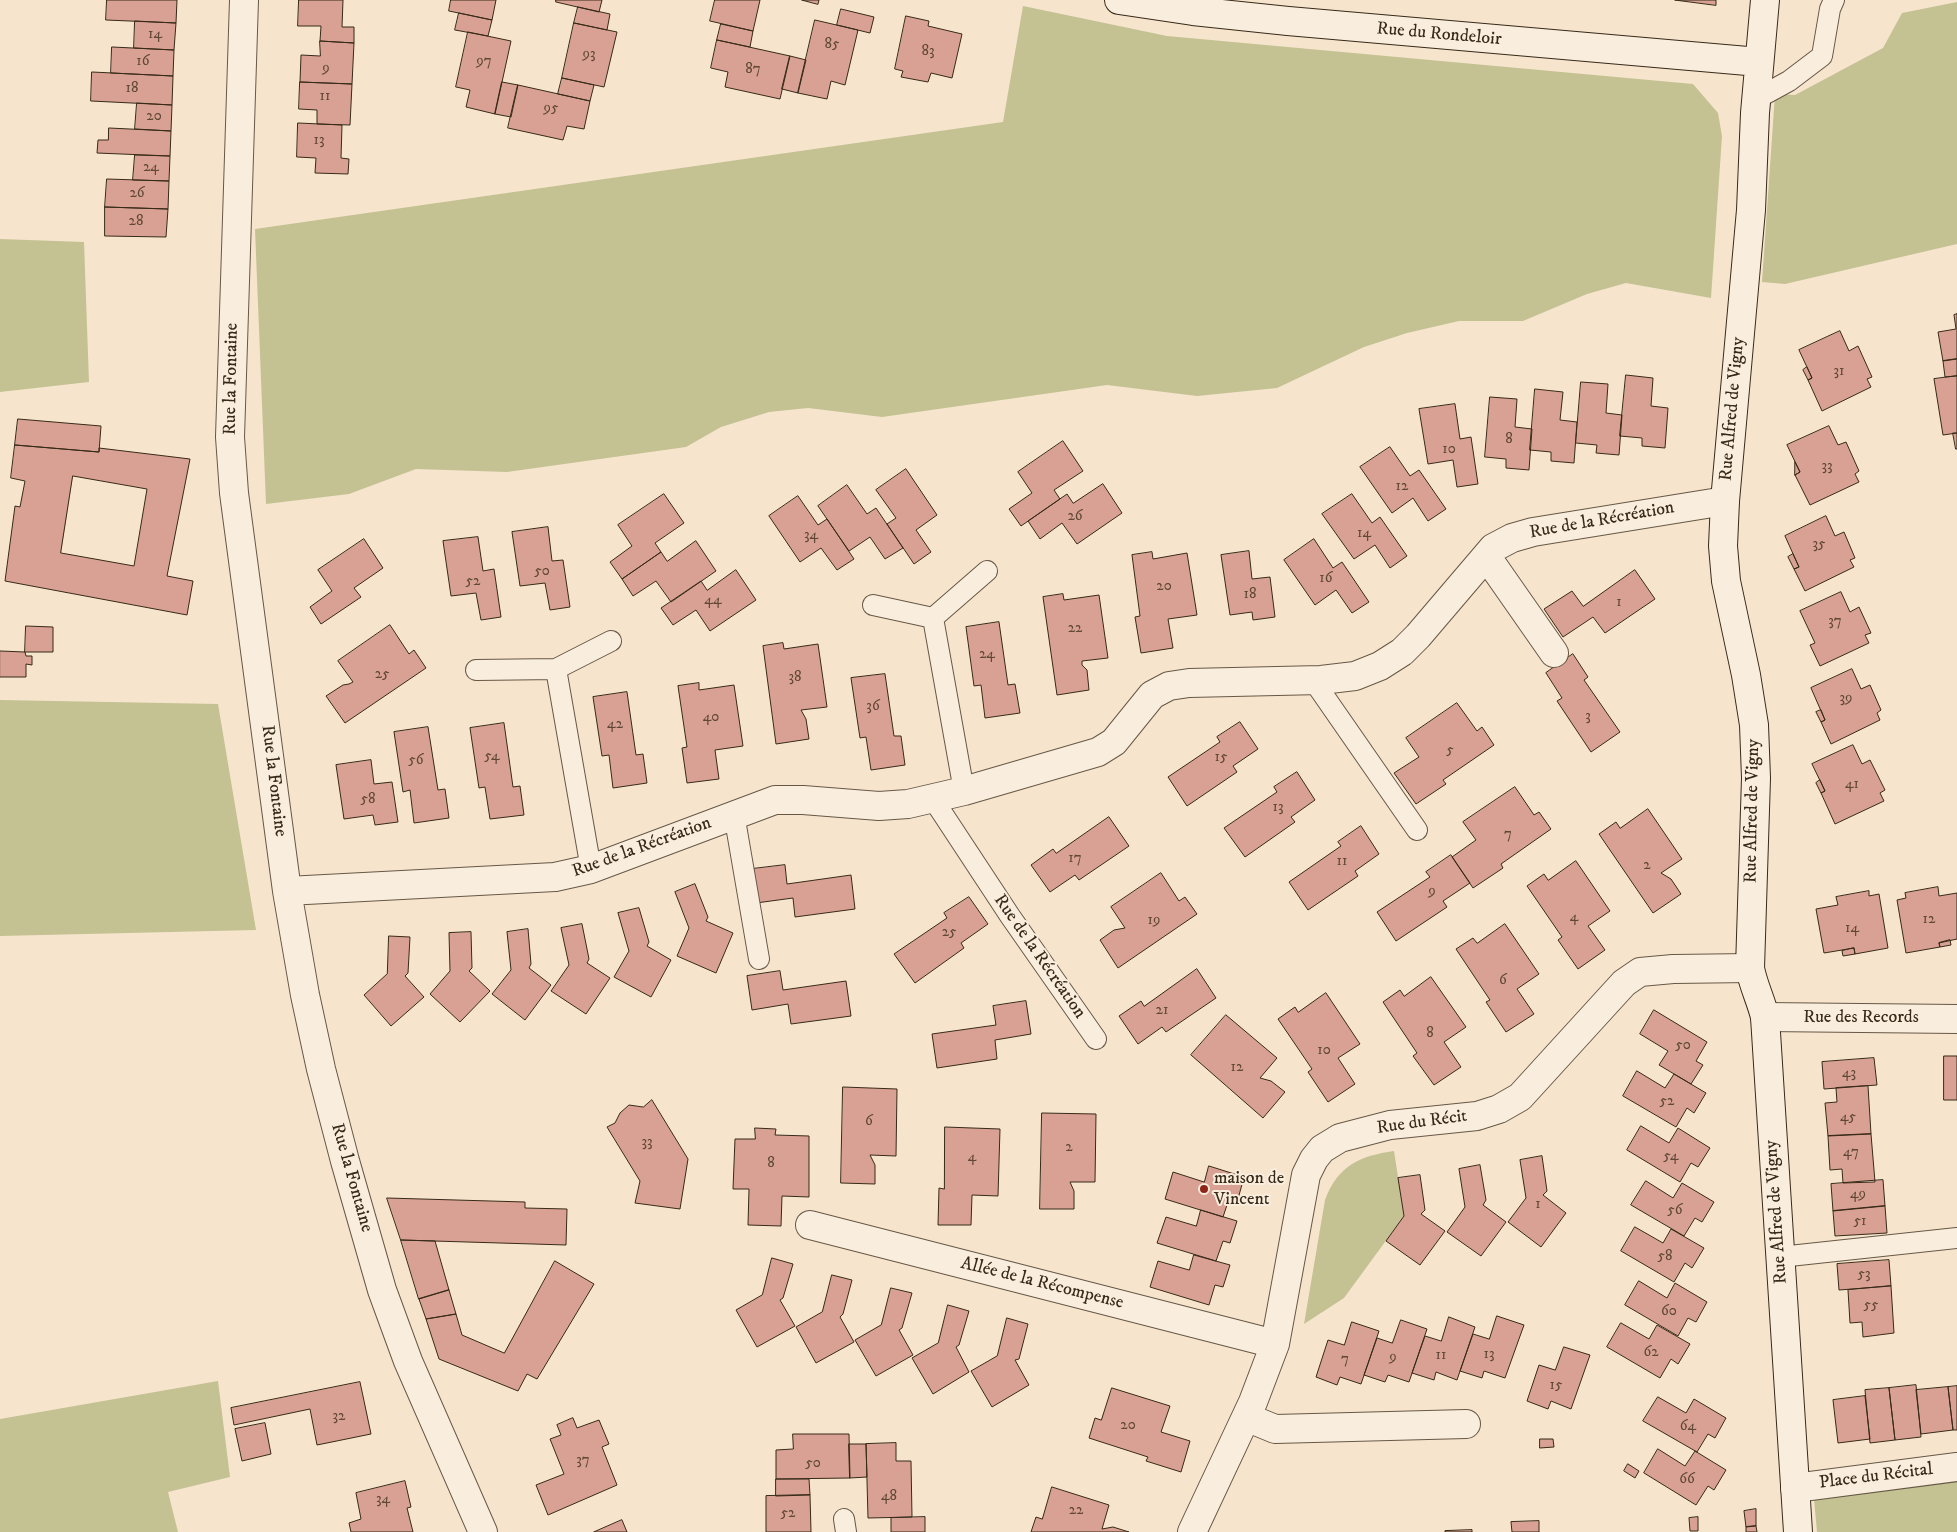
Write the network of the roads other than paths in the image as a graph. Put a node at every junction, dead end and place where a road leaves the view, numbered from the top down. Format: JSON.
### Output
{"nodes":[{"id":1,"x":244,"y":0,"type":"edge"},
{"id":2,"x":1119,"y":0,"type":"edge"},
{"id":3,"x":1765,"y":0,"type":"edge"},
{"id":4,"x":1834,"y":0,"type":"edge"},
{"id":5,"x":1759,"y":62,"type":"junction"},
{"id":6,"x":1756,"y":99,"type":"junction"},
{"id":7,"x":1725,"y":501,"type":"junction"},
{"id":8,"x":1487,"y":557,"type":"junction"},
{"id":9,"x":987,"y":570,"type":"dead end"},
{"id":10,"x":872,"y":605,"type":"dead end"},
{"id":11,"x":933,"y":618,"type":"junction"},
{"id":12,"x":612,"y":642,"type":"dead end"},
{"id":13,"x":1554,"y":653,"type":"dead end"},
{"id":14,"x":556,"y":669,"type":"junction"},
{"id":15,"x":476,"y":670,"type":"dead end"},
{"id":16,"x":1314,"y":680,"type":"junction"},
{"id":17,"x":964,"y":792,"type":"junction"},
{"id":18,"x":933,"y":799,"type":"junction"},
{"id":19,"x":734,"y":814,"type":"junction"},
{"id":20,"x":1417,"y":830,"type":"dead end"},
{"id":21,"x":591,"y":869,"type":"junction"},
{"id":22,"x":288,"y":891,"type":"junction"},
{"id":23,"x":759,"y":960,"type":"dead end"},
{"id":24,"x":1750,"y":968,"type":"junction"},
{"id":25,"x":1766,"y":1017,"type":"junction"},
{"id":26,"x":1957,"y":1019,"type":"edge"},
{"id":27,"x":1096,"y":1039,"type":"dead end"},
{"id":28,"x":810,"y":1225,"type":"dead end"},
{"id":29,"x":1957,"y":1238,"type":"edge"},
{"id":30,"x":1780,"y":1257,"type":"junction"},
{"id":31,"x":1275,"y":1344,"type":"junction"},
{"id":32,"x":1246,"y":1418,"type":"junction"},
{"id":33,"x":1466,"y":1424,"type":"dead end"},
{"id":34,"x":1957,"y":1467,"type":"edge"},
{"id":35,"x":1795,"y":1488,"type":"junction"},
{"id":36,"x":483,"y":1532,"type":"edge"},
{"id":37,"x":1192,"y":1532,"type":"edge"},
{"id":38,"x":1798,"y":1532,"type":"edge"}],
"edges":[{"from":1,"to":22,"type":"street","name":"Rue la Fontaine"},
{"from":2,"to":5,"type":"street","name":"Rue du Rondeloir"},
{"from":3,"to":5,"type":"street","name":"Rue Alfred de Vigny"},
{"from":4,"to":6,"type":"lane"},
{"from":5,"to":6,"type":"street","name":"Rue Alfred de Vigny"},
{"from":6,"to":7,"type":"street","name":"Rue Alfred de Vigny"},
{"from":7,"to":8,"type":"street","name":"Rue de la Récréation"},
{"from":7,"to":24,"type":"street","name":"Rue Alfred de Vigny"},
{"from":8,"to":13,"type":"street"},
{"from":8,"to":16,"type":"street","name":"Rue de la Récréation"},
{"from":9,"to":11,"type":"lane"},
{"from":10,"to":11,"type":"lane"},
{"from":11,"to":17,"type":"lane"},
{"from":12,"to":14,"type":"lane"},
{"from":14,"to":15,"type":"lane"},
{"from":14,"to":21,"type":"lane"},
{"from":16,"to":17,"type":"street","name":"Rue de la Récréation"},
{"from":16,"to":20,"type":"lane"},
{"from":17,"to":18,"type":"street","name":"Rue de la Récréation"},
{"from":18,"to":19,"type":"street","name":"Rue de la Récréation"},
{"from":18,"to":27,"type":"lane","name":"Rue de la Récréation"},
{"from":19,"to":21,"type":"street","name":"Rue de la Récréation"},
{"from":19,"to":23,"type":"lane"},
{"from":21,"to":22,"type":"street","name":"Rue de la Récréation"},
{"from":22,"to":36,"type":"street","name":"Rue la Fontaine"},
{"from":24,"to":25,"type":"street","name":"Rue Alfred de Vigny"},
{"from":24,"to":31,"type":"street","name":"Rue du Récit"},
{"from":25,"to":26,"type":"street","name":"Rue des Records"},
{"from":25,"to":30,"type":"street","name":"Rue Alfred de Vigny"},
{"from":28,"to":31,"type":"street","name":"Allée de la Récompense"},
{"from":29,"to":30,"type":"lane"},
{"from":30,"to":35,"type":"street","name":"Rue Alfred de Vigny"},
{"from":31,"to":32,"type":"street","name":"Rue du Récit"},
{"from":32,"to":33,"type":"street"},
{"from":32,"to":37,"type":"street","name":"Rue du Récit"},
{"from":34,"to":35,"type":"street","name":"Place du Récital"},
{"from":35,"to":38,"type":"street","name":"Rue Alfred de Vigny"}]}
